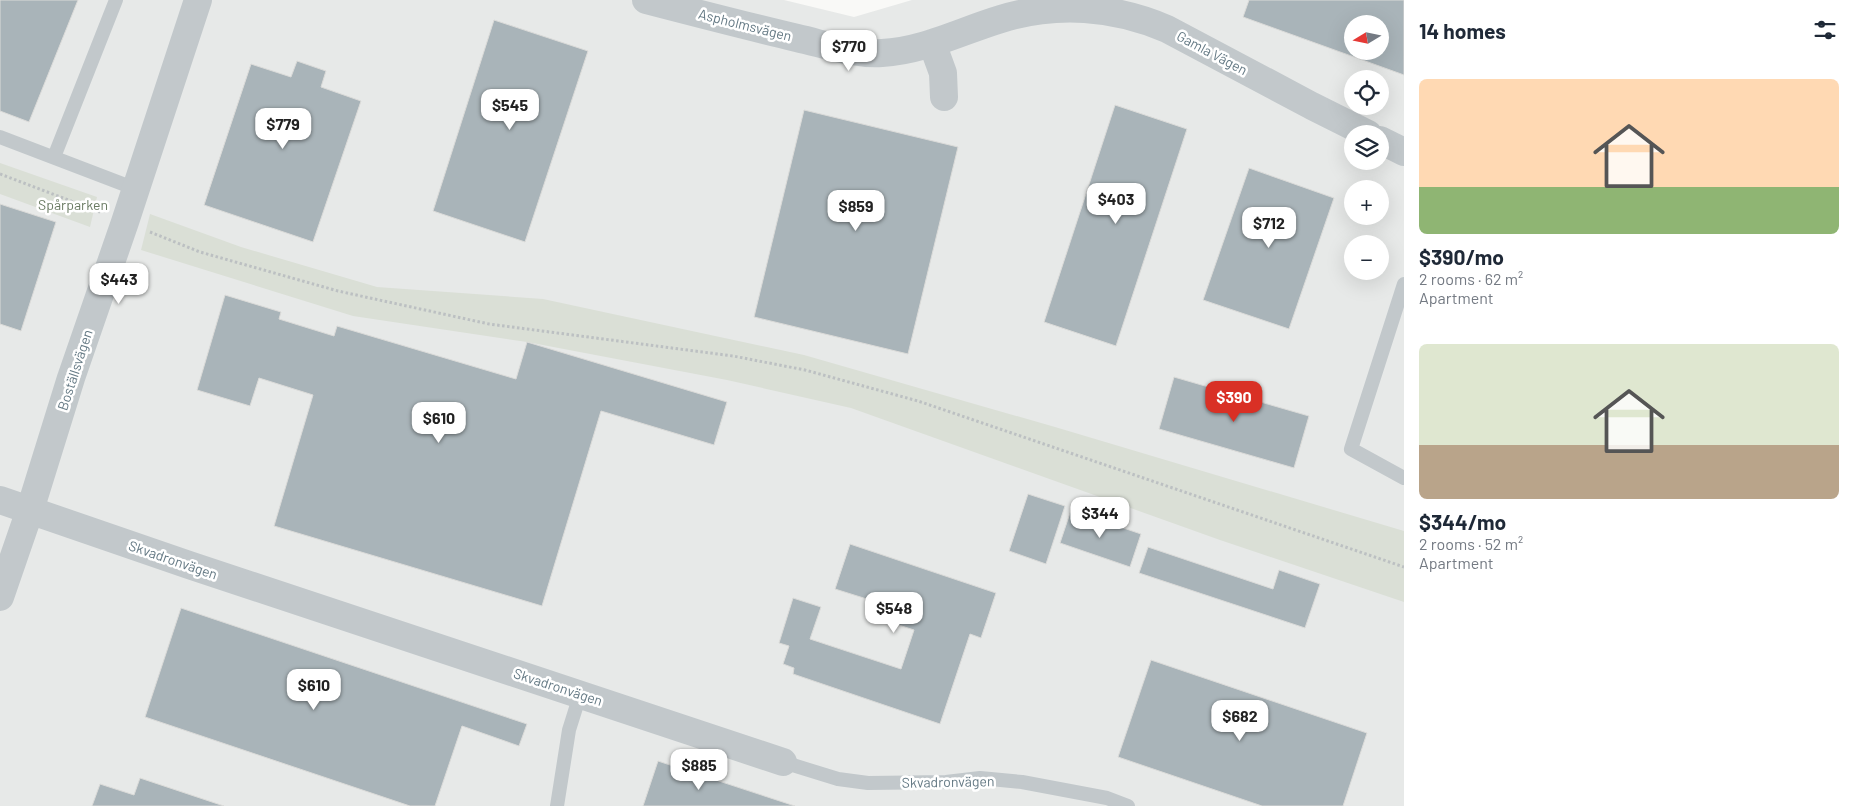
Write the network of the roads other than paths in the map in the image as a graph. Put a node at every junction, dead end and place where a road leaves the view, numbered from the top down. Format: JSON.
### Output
{"nodes":[{"id":1,"x":116,"y":0,"type":"edge"},
{"id":2,"x":198,"y":0,"type":"edge"},
{"id":3,"x":646,"y":0,"type":"edge"},
{"id":4,"x":1053,"y":4,"type":"edge"},
{"id":5,"x":932,"y":43,"type":"junction"},
{"id":6,"x":944,"y":97,"type":"dead end"},
{"id":7,"x":1351,"y":125,"type":"edge"},
{"id":8,"x":0,"y":137,"type":"edge"},
{"id":9,"x":1389,"y":144,"type":"edge"},
{"id":10,"x":1404,"y":152,"type":"edge"},
{"id":11,"x":54,"y":157,"type":"junction"},
{"id":12,"x":136,"y":189,"type":"junction"},
{"id":13,"x":1404,"y":284,"type":"edge"},
{"id":14,"x":1404,"y":478,"type":"edge"},
{"id":15,"x":0,"y":500,"type":"edge"},
{"id":16,"x":30,"y":510,"type":"junction"},
{"id":17,"x":0,"y":597,"type":"edge"},
{"id":18,"x":580,"y":695,"type":"junction"},
{"id":19,"x":783,"y":762,"type":"joint"},
{"id":20,"x":556,"y":806,"type":"edge"},
{"id":21,"x":1128,"y":806,"type":"edge"}],
"edges":[{"from":1,"to":11,"type":"lane"},
{"from":2,"to":12,"type":"street","name":"Boställsvägen"},
{"from":3,"to":5,"type":"street","name":"Aspholmsvägen"},
{"from":4,"to":5,"type":"street","name":"Aspholmsvägen"},
{"from":4,"to":7,"type":"street","name":"Gamla Vägen"},
{"from":5,"to":6,"type":"street"},
{"from":8,"to":11,"type":"lane"},
{"from":9,"to":10,"type":"street"},
{"from":11,"to":12,"type":"lane"},
{"from":12,"to":16,"type":"street","name":"Boställsvägen"},
{"from":13,"to":14,"type":"lane"},
{"from":15,"to":16,"type":"street","name":"Skvadronvägen"},
{"from":16,"to":17,"type":"street","name":"Boställsvägen"},
{"from":16,"to":18,"type":"street","name":"Skvadronvägen"},
{"from":18,"to":19,"type":"street","name":"Skvadronvägen"},
{"from":18,"to":20,"type":"lane"},
{"from":19,"to":21,"type":"lane","name":"Skvadronvägen"}]}
